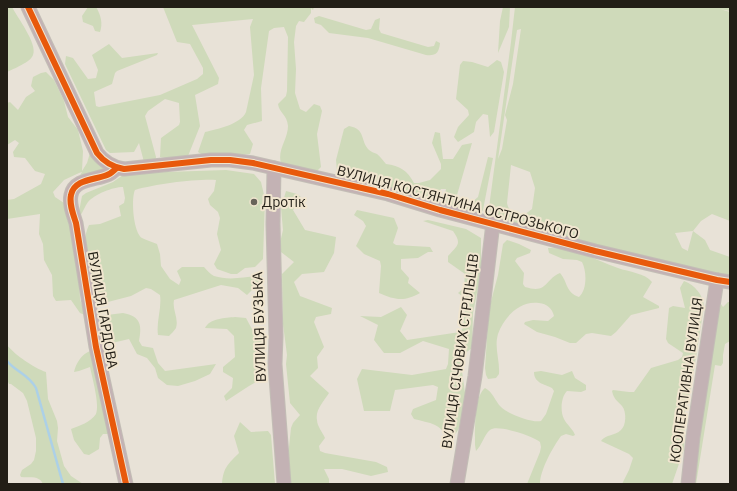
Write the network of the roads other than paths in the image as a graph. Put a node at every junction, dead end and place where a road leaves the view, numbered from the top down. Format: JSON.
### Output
{"nodes":[{"id":1,"x":28,"y":7,"type":"edge"},
{"id":2,"x":112,"y":166,"type":"junction"},
{"id":3,"x":274,"y":168,"type":"junction"},
{"id":4,"x":494,"y":223,"type":"junction"},
{"id":5,"x":716,"y":280,"type":"junction"},
{"id":6,"x":730,"y":282,"type":"edge"},
{"id":7,"x":126,"y":484,"type":"edge"},
{"id":8,"x":284,"y":484,"type":"edge"},
{"id":9,"x":458,"y":484,"type":"edge"},
{"id":10,"x":688,"y":484,"type":"edge"}],
"edges":[{"from":1,"to":2,"type":"street"},
{"from":2,"to":3,"type":"street","name":"ВУЛИЦЯ КОСТЯНТИНА ОСТРОЗЬКОГО"},
{"from":2,"to":7,"type":"street","name":"ВУЛИЦЯ ГАРДОВА"},
{"from":3,"to":4,"type":"street","name":"ВУЛИЦЯ КОСТЯНТИНА ОСТРОЗЬКОГО"},
{"from":3,"to":8,"type":"street","name":"ВУЛИЦЯ БУЗЬКА"},
{"from":4,"to":5,"type":"street","name":"ВУЛИЦЯ КОСТЯНТИНА ОСТРОЗЬКОГО"},
{"from":4,"to":9,"type":"street","name":"ВУЛИЦЯ СІЧОВИХ СТРІЛЬЦІВ"},
{"from":5,"to":6,"type":"street","name":"ВУЛИЦЯ КОСТЯНТИНА ОСТРОЗЬКОГО"},
{"from":5,"to":10,"type":"street","name":"КООПЕРАТИВНА ВУЛИЦЯ"}]}
